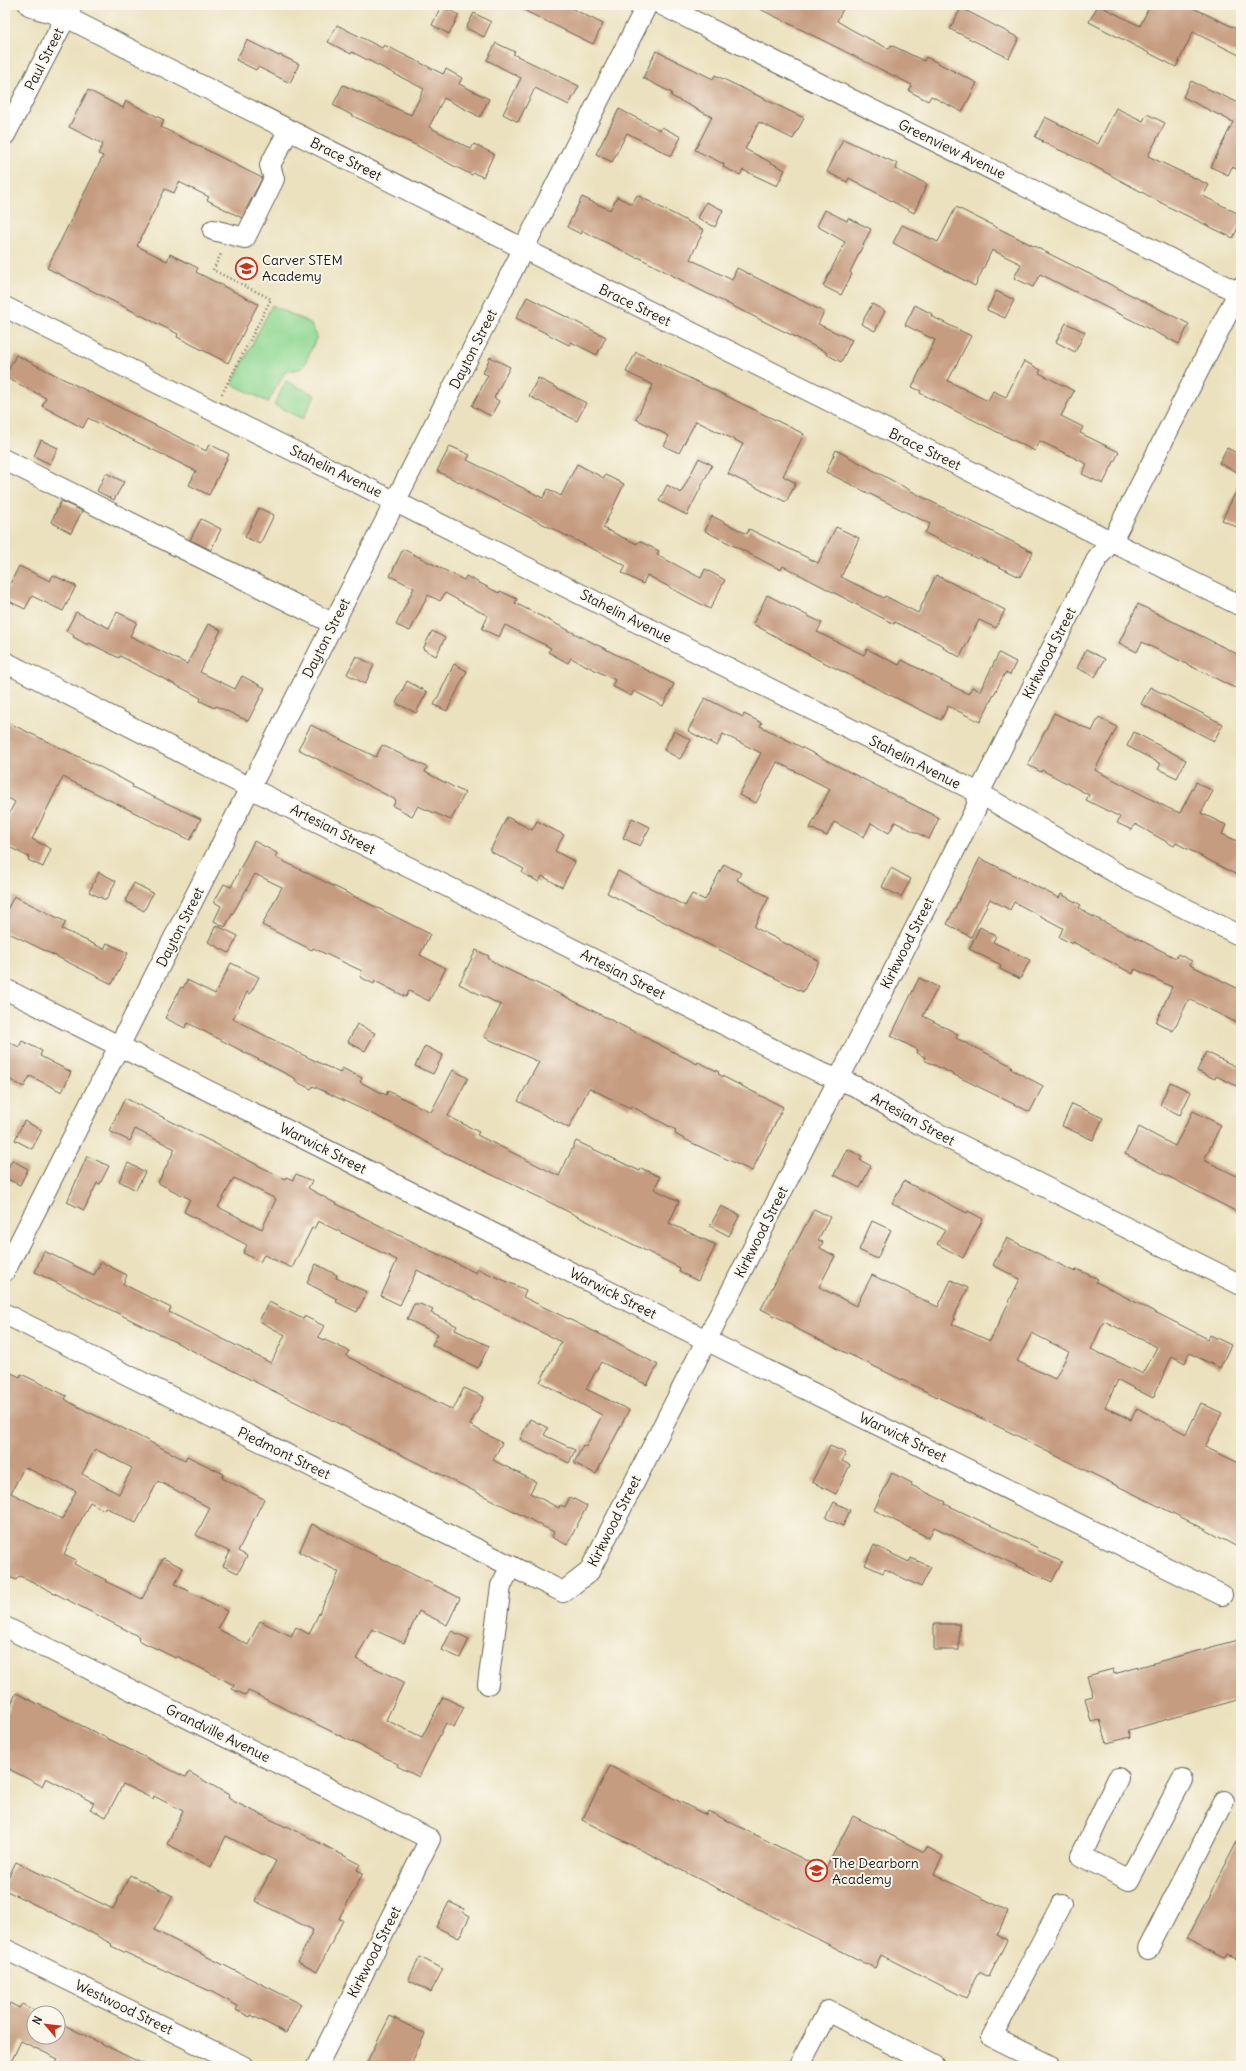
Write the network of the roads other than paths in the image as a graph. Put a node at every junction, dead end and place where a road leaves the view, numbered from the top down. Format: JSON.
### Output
{"nodes":[{"id":1,"x":29,"y":5,"type":"edge"},
{"id":2,"x":647,"y":5,"type":"edge"},
{"id":3,"x":662,"y":5,"type":"edge"},
{"id":4,"x":69,"y":11,"type":"edge"},
{"id":5,"x":289,"y":130,"type":"junction"},
{"id":6,"x":5,"y":135,"type":"edge"},
{"id":7,"x":222,"y":232,"type":"road end"},
{"id":8,"x":524,"y":249,"type":"junction"},
{"id":9,"x":1240,"y":291,"type":"edge"},
{"id":10,"x":5,"y":307,"type":"edge"},
{"id":11,"x":5,"y":460,"type":"edge"},
{"id":12,"x":396,"y":501,"type":"junction"},
{"id":13,"x":1112,"y":541,"type":"junction"},
{"id":14,"x":1241,"y":606,"type":"edge"},
{"id":15,"x":334,"y":624,"type":"junction"},
{"id":16,"x":5,"y":662,"type":"edge"},
{"id":17,"x":250,"y":788,"type":"junction"},
{"id":18,"x":979,"y":792,"type":"junction"},
{"id":19,"x":1241,"y":936,"type":"edge"},
{"id":20,"x":5,"y":989,"type":"edge"},
{"id":21,"x":119,"y":1046,"type":"junction"},
{"id":22,"x":838,"y":1080,"type":"junction"},
{"id":23,"x":5,"y":1271,"type":"edge"},
{"id":24,"x":1241,"y":1285,"type":"edge"},
{"id":25,"x":5,"y":1314,"type":"edge"},
{"id":26,"x":706,"y":1340,"type":"junction"},
{"id":27,"x":511,"y":1566,"type":"junction"},
{"id":28,"x":563,"y":1592,"type":"joint"},
{"id":29,"x":1222,"y":1595,"type":"dead end"},
{"id":30,"x":5,"y":1627,"type":"edge"},
{"id":31,"x":488,"y":1684,"type":"dead end"},
{"id":32,"x":1118,"y":1778,"type":"dead end"},
{"id":33,"x":1182,"y":1780,"type":"dead end"},
{"id":34,"x":1224,"y":1801,"type":"dead end"},
{"id":35,"x":430,"y":1839,"type":"joint"},
{"id":36,"x":1061,"y":1905,"type":"dead end"},
{"id":37,"x":5,"y":1949,"type":"edge"},
{"id":38,"x":1148,"y":1949,"type":"dead end"},
{"id":39,"x":243,"y":2066,"type":"edge"},
{"id":40,"x":317,"y":2066,"type":"edge"},
{"id":41,"x":799,"y":2066,"type":"edge"},
{"id":42,"x":934,"y":2066,"type":"edge"},
{"id":43,"x":1051,"y":2066,"type":"edge"}],
"edges":[{"from":1,"to":4,"type":"street","name":"Brace Street"},
{"from":2,"to":8,"type":"street","name":"Dayton Street"},
{"from":3,"to":9,"type":"street","name":"Greenview Avenue"},
{"from":4,"to":5,"type":"street","name":"Brace Street"},
{"from":4,"to":6,"type":"street","name":"Paul Street"},
{"from":5,"to":7,"type":"street"},
{"from":5,"to":8,"type":"street","name":"Brace Street"},
{"from":8,"to":12,"type":"street","name":"Dayton Street"},
{"from":8,"to":13,"type":"street","name":"Brace Street"},
{"from":9,"to":13,"type":"street","name":"Kirkwood Street"},
{"from":10,"to":12,"type":"street","name":"Stahelin Avenue"},
{"from":11,"to":15,"type":"street"},
{"from":12,"to":15,"type":"street","name":"Dayton Street"},
{"from":12,"to":18,"type":"street","name":"Stahelin Avenue"},
{"from":13,"to":14,"type":"street","name":"Brace Street"},
{"from":13,"to":18,"type":"street","name":"Kirkwood Street"},
{"from":15,"to":17,"type":"street","name":"Dayton Street"},
{"from":16,"to":17,"type":"street","name":"Artesian Street"},
{"from":17,"to":21,"type":"street","name":"Dayton Street"},
{"from":17,"to":22,"type":"street","name":"Artesian Street"},
{"from":18,"to":19,"type":"street","name":"Stahelin Avenue"},
{"from":18,"to":22,"type":"street","name":"Kirkwood Street"},
{"from":20,"to":21,"type":"street","name":"Warwick Street"},
{"from":21,"to":23,"type":"street","name":"Dayton Street"},
{"from":21,"to":26,"type":"street","name":"Warwick Street"},
{"from":22,"to":24,"type":"street","name":"Artesian Street"},
{"from":22,"to":26,"type":"street","name":"Kirkwood Street"},
{"from":25,"to":27,"type":"street","name":"Piedmont Street"},
{"from":26,"to":28,"type":"street","name":"Kirkwood Street"},
{"from":26,"to":29,"type":"street","name":"Warwick Street"},
{"from":27,"to":28,"type":"street","name":"Piedmont Street"},
{"from":27,"to":31,"type":"street"},
{"from":30,"to":35,"type":"street","name":"Grandville Avenue"},
{"from":32,"to":33,"type":"street"},
{"from":34,"to":38,"type":"street"},
{"from":35,"to":40,"type":"street","name":"Kirkwood Street"},
{"from":36,"to":43,"type":"street"},
{"from":37,"to":39,"type":"street","name":"Westwood Street"},
{"from":41,"to":42,"type":"street"}]}
